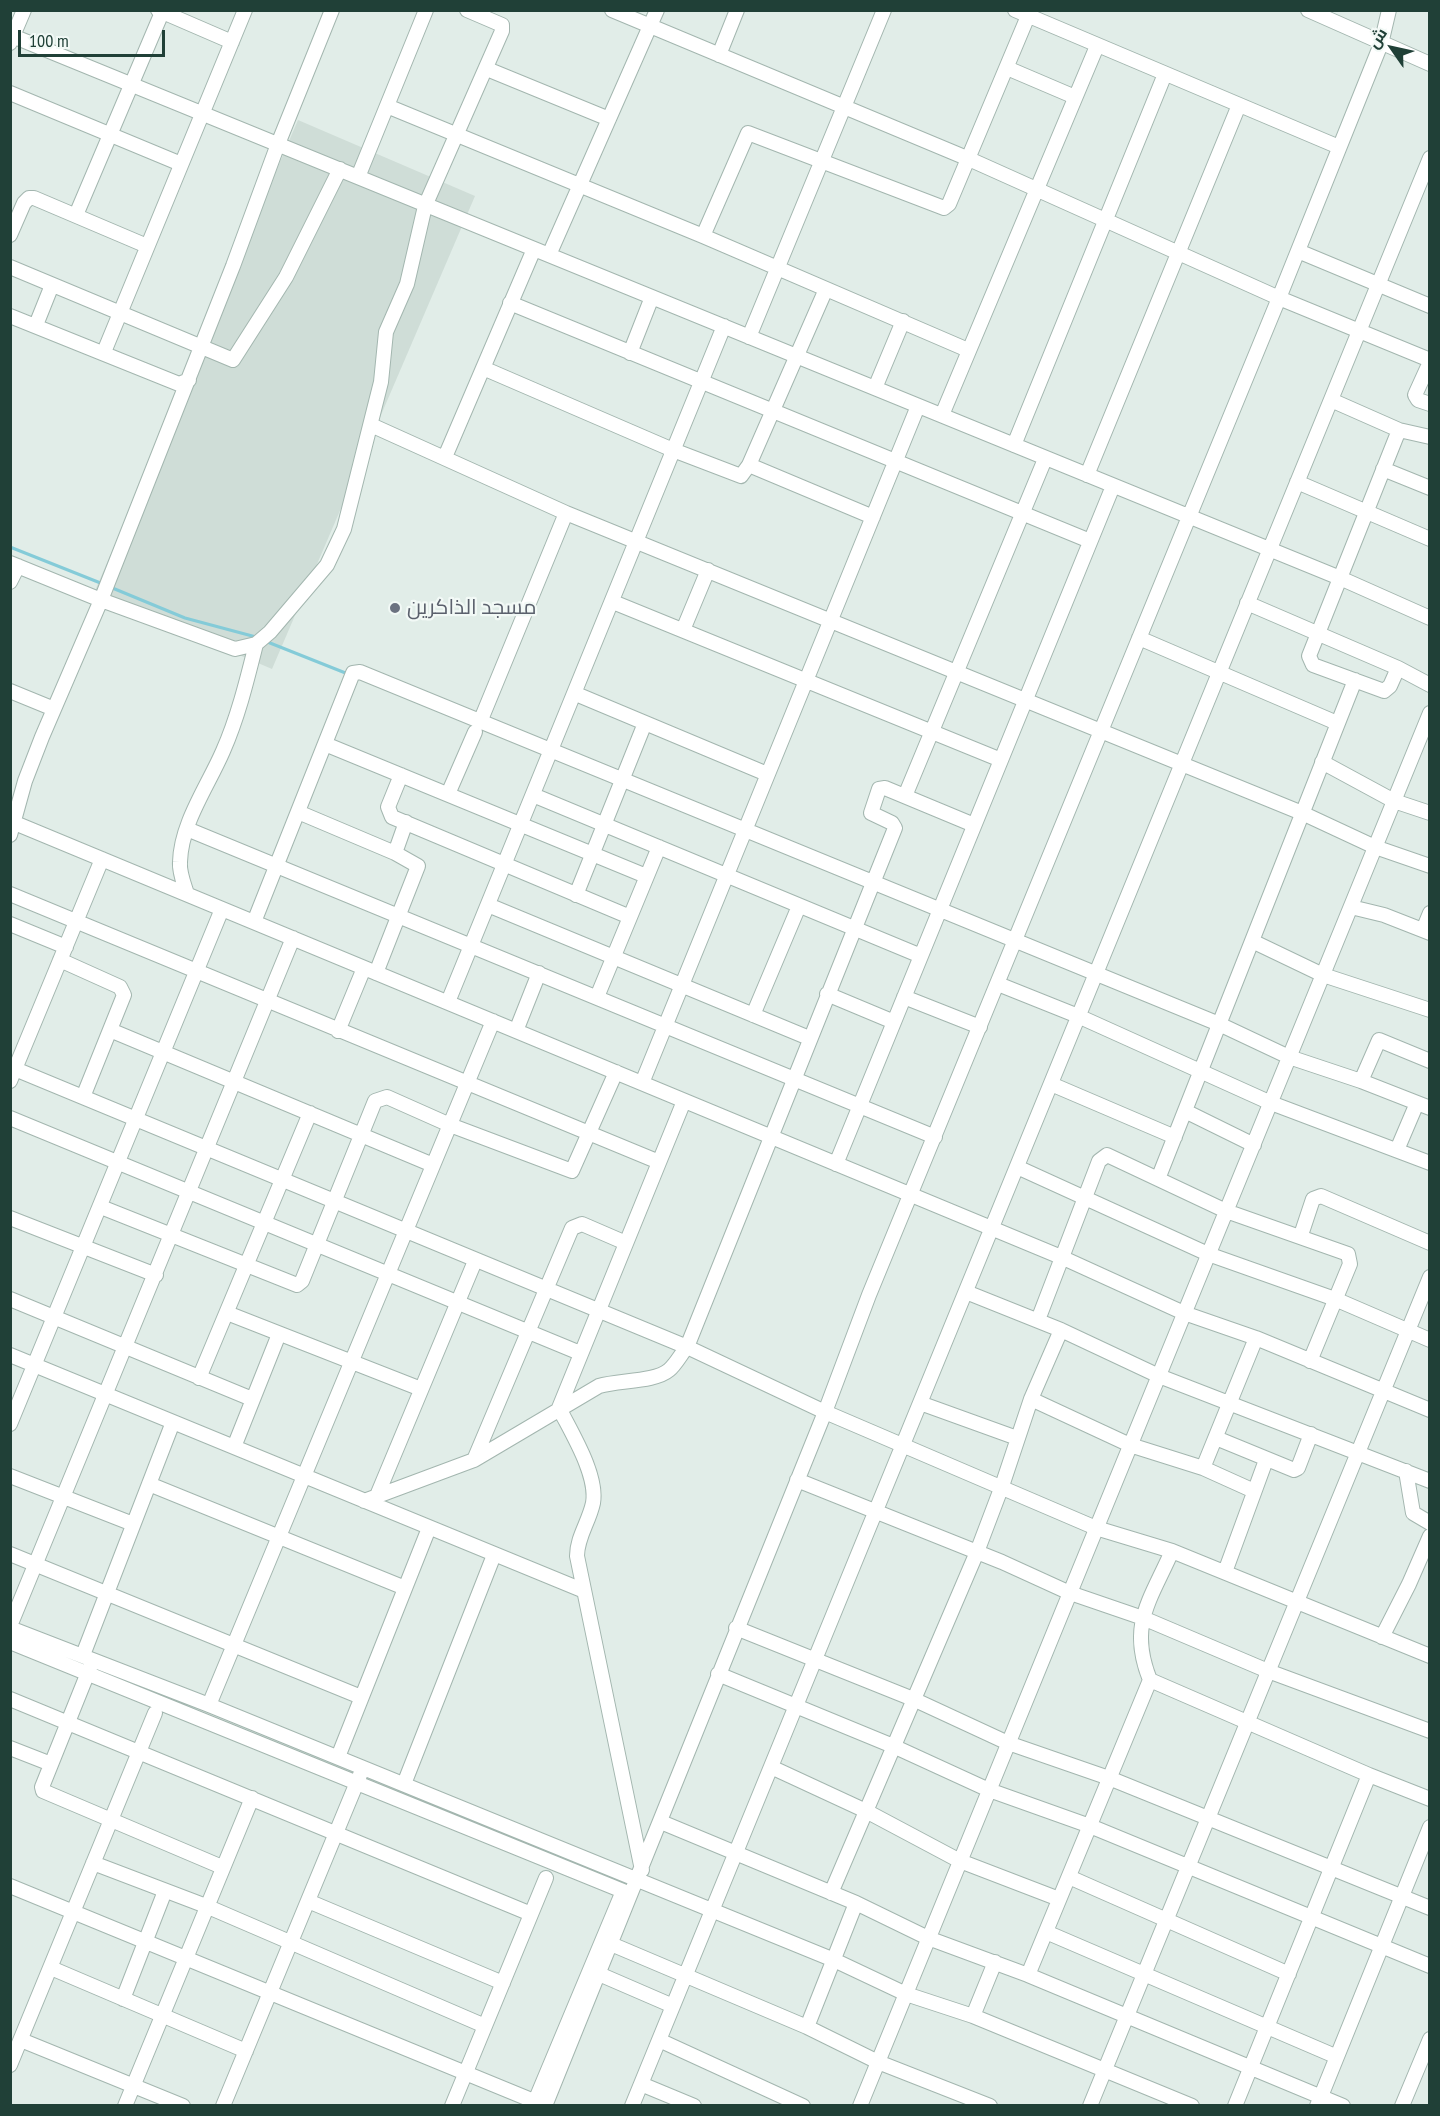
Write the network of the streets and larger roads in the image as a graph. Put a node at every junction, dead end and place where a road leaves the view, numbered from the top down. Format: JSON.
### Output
{"nodes":[{"id":1,"x":24,"y":10,"type":"edge"},
{"id":2,"x":245,"y":10,"type":"edge"},
{"id":3,"x":332,"y":10,"type":"edge"},
{"id":4,"x":426,"y":10,"type":"edge"},
{"id":5,"x":467,"y":10,"type":"edge"},
{"id":6,"x":612,"y":10,"type":"edge"},
{"id":7,"x":657,"y":10,"type":"edge"},
{"id":8,"x":738,"y":10,"type":"edge"},
{"id":9,"x":884,"y":10,"type":"edge"},
{"id":10,"x":1308,"y":10,"type":"edge"},
{"id":11,"x":1389,"y":10,"type":"edge"},
{"id":12,"x":161,"y":11,"type":"edge"},
{"id":13,"x":1022,"y":13,"type":"edge"},
{"id":14,"x":650,"y":27,"type":"junction"},
{"id":15,"x":11,"y":38,"type":"edge"},
{"id":16,"x":232,"y":42,"type":"junction"},
{"id":17,"x":1381,"y":44,"type":"junction"},
{"id":18,"x":1097,"y":46,"type":"junction"},
{"id":19,"x":719,"y":55,"type":"junction"},
{"id":20,"x":1430,"y":64,"type":"edge"},
{"id":21,"x":1007,"y":68,"type":"junction"},
{"id":22,"x":486,"y":69,"type":"junction"},
{"id":23,"x":1165,"y":74,"type":"junction"},
{"id":24,"x":133,"y":86,"type":"junction"},
{"id":25,"x":10,"y":93,"type":"edge"},
{"id":26,"x":1075,"y":97,"type":"junction"},
{"id":27,"x":1239,"y":105,"type":"junction"},
{"id":28,"x":387,"y":106,"type":"junction"},
{"id":29,"x":845,"y":108,"type":"junction"},
{"id":30,"x":202,"y":113,"type":"junction"},
{"id":31,"x":609,"y":119,"type":"junction"},
{"id":32,"x":112,"y":136,"type":"junction"},
{"id":33,"x":458,"y":136,"type":"junction"},
{"id":34,"x":278,"y":144,"type":"junction"},
{"id":35,"x":1339,"y":147,"type":"junction"},
{"id":36,"x":969,"y":159,"type":"junction"},
{"id":37,"x":1430,"y":159,"type":"edge"},
{"id":38,"x":823,"y":163,"type":"junction"},
{"id":39,"x":182,"y":164,"type":"junction"},
{"id":40,"x":340,"y":170,"type":"junction"},
{"id":41,"x":358,"y":177,"type":"junction"},
{"id":42,"x":579,"y":185,"type":"junction"},
{"id":43,"x":1037,"y":188,"type":"junction"},
{"id":44,"x":425,"y":206,"type":"junction"},
{"id":45,"x":76,"y":215,"type":"junction"},
{"id":46,"x":1105,"y":219,"type":"junction"},
{"id":47,"x":10,"y":235,"type":"edge"},
{"id":48,"x":703,"y":236,"type":"junction"},
{"id":49,"x":147,"y":246,"type":"junction"},
{"id":50,"x":534,"y":249,"type":"junction"},
{"id":51,"x":1298,"y":251,"type":"junction"},
{"id":52,"x":1177,"y":252,"type":"junction"},
{"id":53,"x":549,"y":255,"type":"junction"},
{"id":54,"x":10,"y":267,"type":"edge"},
{"id":55,"x":778,"y":269,"type":"junction"},
{"id":56,"x":1378,"y":284,"type":"junction"},
{"id":57,"x":52,"y":285,"type":"junction"},
{"id":58,"x":826,"y":289,"type":"junction"},
{"id":59,"x":652,"y":297,"type":"junction"},
{"id":60,"x":1279,"y":298,"type":"junction"},
{"id":61,"x":510,"y":303,"type":"junction"},
{"id":62,"x":1430,"y":306,"type":"edge"},
{"id":63,"x":119,"y":314,"type":"junction"},
{"id":64,"x":10,"y":316,"type":"edge"},
{"id":65,"x":903,"y":321,"type":"junction"},
{"id":66,"x":36,"y":325,"type":"junction"},
{"id":67,"x":724,"y":327,"type":"junction"},
{"id":68,"x":1360,"y":331,"type":"junction"},
{"id":69,"x":749,"y":337,"type":"junction"},
{"id":70,"x":201,"y":348,"type":"junction"},
{"id":71,"x":968,"y":350,"type":"junction"},
{"id":72,"x":104,"y":352,"type":"junction"},
{"id":73,"x":630,"y":353,"type":"junction"},
{"id":74,"x":797,"y":356,"type":"junction"},
{"id":75,"x":1430,"y":361,"type":"edge"},
{"id":76,"x":483,"y":368,"type":"junction"},
{"id":77,"x":189,"y":380,"type":"junction"},
{"id":78,"x":700,"y":382,"type":"junction"},
{"id":79,"x":875,"y":388,"type":"junction"},
{"id":80,"x":1331,"y":400,"type":"junction"},
{"id":81,"x":1430,"y":404,"type":"edge"},
{"id":82,"x":918,"y":406,"type":"junction"},
{"id":83,"x":773,"y":411,"type":"junction"},
{"id":84,"x":942,"y":415,"type":"junction"},
{"id":85,"x":371,"y":425,"type":"junction"},
{"id":86,"x":1399,"y":430,"type":"junction"},
{"id":87,"x":1430,"y":437,"type":"edge"},
{"id":88,"x":1014,"y":445,"type":"junction"},
{"id":89,"x":673,"y":450,"type":"junction"},
{"id":90,"x":445,"y":457,"type":"junction"},
{"id":91,"x":1045,"y":459,"type":"junction"},
{"id":92,"x":895,"y":463,"type":"junction"},
{"id":93,"x":749,"y":465,"type":"junction"},
{"id":94,"x":1383,"y":469,"type":"junction"},
{"id":95,"x":1087,"y":475,"type":"junction"},
{"id":96,"x":1297,"y":482,"type":"junction"},
{"id":97,"x":1113,"y":486,"type":"junction"},
{"id":98,"x":1430,"y":488,"type":"edge"},
{"id":99,"x":1366,"y":510,"type":"junction"},
{"id":100,"x":566,"y":513,"type":"junction"},
{"id":101,"x":1022,"y":514,"type":"junction"},
{"id":102,"x":1189,"y":516,"type":"junction"},
{"id":103,"x":873,"y":517,"type":"junction"},
{"id":104,"x":1430,"y":539,"type":"edge"},
{"id":105,"x":1090,"y":541,"type":"junction"},
{"id":106,"x":638,"y":542,"type":"junction"},
{"id":107,"x":1269,"y":549,"type":"junction"},
{"id":108,"x":14,"y":564,"type":"edge"},
{"id":109,"x":708,"y":570,"type":"junction"},
{"id":110,"x":1340,"y":578,"type":"junction"},
{"id":111,"x":10,"y":582,"type":"edge"},
{"id":112,"x":101,"y":600,"type":"junction"},
{"id":113,"x":613,"y":602,"type":"junction"},
{"id":114,"x":1247,"y":603,"type":"junction"},
{"id":115,"x":1430,"y":618,"type":"edge"},
{"id":116,"x":831,"y":620,"type":"junction"},
{"id":117,"x":683,"y":630,"type":"junction"},
{"id":118,"x":1318,"y":633,"type":"junction"},
{"id":119,"x":1139,"y":638,"type":"junction"},
{"id":120,"x":256,"y":644,"type":"junction"},
{"id":121,"x":1398,"y":668,"type":"junction"},
{"id":122,"x":1219,"y":671,"type":"junction"},
{"id":123,"x":954,"y":672,"type":"junction"},
{"id":124,"x":807,"y":679,"type":"junction"},
{"id":125,"x":1355,"y":680,"type":"junction"},
{"id":126,"x":1430,"y":685,"type":"edge"},
{"id":127,"x":10,"y":691,"type":"edge"},
{"id":128,"x":576,"y":693,"type":"junction"},
{"id":129,"x":1026,"y":700,"type":"junction"},
{"id":130,"x":54,"y":709,"type":"junction"},
{"id":131,"x":1430,"y":713,"type":"edge"},
{"id":132,"x":645,"y":723,"type":"junction"},
{"id":133,"x":1337,"y":723,"type":"junction"},
{"id":134,"x":477,"y":727,"type":"junction"},
{"id":135,"x":932,"y":731,"type":"junction"},
{"id":136,"x":1101,"y":731,"type":"junction"},
{"id":137,"x":325,"y":744,"type":"junction"},
{"id":138,"x":552,"y":752,"type":"junction"},
{"id":139,"x":1001,"y":760,"type":"junction"},
{"id":140,"x":1322,"y":762,"type":"junction"},
{"id":141,"x":1182,"y":764,"type":"junction"},
{"id":142,"x":767,"y":774,"type":"junction"},
{"id":143,"x":401,"y":775,"type":"junction"},
{"id":144,"x":622,"y":781,"type":"junction"},
{"id":145,"x":448,"y":794,"type":"junction"},
{"id":146,"x":533,"y":795,"type":"junction"},
{"id":147,"x":905,"y":796,"type":"junction"},
{"id":148,"x":1394,"y":801,"type":"junction"},
{"id":149,"x":298,"y":812,"type":"junction"},
{"id":150,"x":1302,"y":813,"type":"junction"},
{"id":151,"x":1430,"y":813,"type":"edge"},
{"id":152,"x":405,"y":822,"type":"junction"},
{"id":153,"x":521,"y":824,"type":"junction"},
{"id":154,"x":605,"y":824,"type":"junction"},
{"id":155,"x":975,"y":825,"type":"junction"},
{"id":156,"x":12,"y":826,"type":"edge"},
{"id":157,"x":187,"y":829,"type":"junction"},
{"id":158,"x":745,"y":831,"type":"junction"},
{"id":159,"x":659,"y":846,"type":"junction"},
{"id":160,"x":1375,"y":847,"type":"junction"},
{"id":161,"x":395,"y":853,"type":"junction"},
{"id":162,"x":592,"y":854,"type":"junction"},
{"id":163,"x":102,"y":859,"type":"junction"},
{"id":164,"x":505,"y":865,"type":"junction"},
{"id":165,"x":1430,"y":866,"type":"edge"},
{"id":166,"x":275,"y":867,"type":"junction"},
{"id":167,"x":727,"y":875,"type":"junction"},
{"id":168,"x":646,"y":876,"type":"junction"},
{"id":169,"x":872,"y":883,"type":"junction"},
{"id":170,"x":10,"y":894,"type":"edge"},
{"id":171,"x":187,"y":894,"type":"junction"},
{"id":172,"x":576,"y":895,"type":"junction"},
{"id":173,"x":488,"y":905,"type":"junction"},
{"id":174,"x":799,"y":906,"type":"junction"},
{"id":175,"x":1351,"y":907,"type":"junction"},
{"id":176,"x":222,"y":909,"type":"junction"},
{"id":177,"x":940,"y":910,"type":"junction"},
{"id":178,"x":1430,"y":913,"type":"edge"},
{"id":179,"x":399,"y":917,"type":"junction"},
{"id":180,"x":630,"y":917,"type":"junction"},
{"id":181,"x":77,"y":921,"type":"junction"},
{"id":182,"x":254,"y":922,"type":"junction"},
{"id":183,"x":10,"y":924,"type":"edge"},
{"id":184,"x":853,"y":928,"type":"junction"},
{"id":185,"x":1426,"y":932,"type":"edge"},
{"id":186,"x":293,"y":938,"type":"junction"},
{"id":187,"x":1016,"y":941,"type":"junction"},
{"id":188,"x":1252,"y":941,"type":"junction"},
{"id":189,"x":471,"y":945,"type":"junction"},
{"id":190,"x":63,"y":954,"type":"junction"},
{"id":191,"x":921,"y":956,"type":"junction"},
{"id":192,"x":613,"y":957,"type":"junction"},
{"id":193,"x":370,"y":970,"type":"junction"},
{"id":194,"x":196,"y":971,"type":"junction"},
{"id":195,"x":539,"y":973,"type":"junction"},
{"id":196,"x":1096,"y":974,"type":"junction"},
{"id":197,"x":1323,"y":975,"type":"junction"},
{"id":198,"x":998,"y":984,"type":"junction"},
{"id":199,"x":682,"y":985,"type":"junction"},
{"id":200,"x":827,"y":994,"type":"junction"},
{"id":201,"x":597,"y":997,"type":"junction"},
{"id":202,"x":904,"y":997,"type":"junction"},
{"id":203,"x":269,"y":1001,"type":"junction"},
{"id":204,"x":448,"y":1002,"type":"junction"},
{"id":205,"x":1430,"y":1010,"type":"edge"},
{"id":206,"x":753,"y":1015,"type":"junction"},
{"id":207,"x":1078,"y":1016,"type":"junction"},
{"id":208,"x":493,"y":1021,"type":"junction"},
{"id":209,"x":894,"y":1022,"type":"junction"},
{"id":210,"x":1220,"y":1023,"type":"junction"},
{"id":211,"x":666,"y":1026,"type":"junction"},
{"id":212,"x":980,"y":1028,"type":"junction"},
{"id":213,"x":110,"y":1030,"type":"junction"},
{"id":214,"x":338,"y":1031,"type":"junction"},
{"id":215,"x":516,"y":1031,"type":"junction"},
{"id":216,"x":809,"y":1038,"type":"junction"},
{"id":217,"x":163,"y":1052,"type":"junction"},
{"id":218,"x":1289,"y":1057,"type":"junction"},
{"id":219,"x":1428,"y":1057,"type":"edge"},
{"id":220,"x":1201,"y":1071,"type":"junction"},
{"id":221,"x":616,"y":1072,"type":"junction"},
{"id":222,"x":13,"y":1075,"type":"edge"},
{"id":223,"x":793,"y":1078,"type":"junction"},
{"id":224,"x":1361,"y":1081,"type":"junction"},
{"id":225,"x":235,"y":1082,"type":"junction"},
{"id":226,"x":467,"y":1082,"type":"junction"},
{"id":227,"x":642,"y":1083,"type":"junction"},
{"id":228,"x":1051,"y":1084,"type":"junction"},
{"id":229,"x":83,"y":1097,"type":"junction"},
{"id":230,"x":684,"y":1101,"type":"junction"},
{"id":231,"x":1271,"y":1103,"type":"junction"},
{"id":232,"x":860,"y":1105,"type":"junction"},
{"id":233,"x":1423,"y":1106,"type":"edge"},
{"id":234,"x":1185,"y":1111,"type":"junction"},
{"id":235,"x":310,"y":1113,"type":"junction"},
{"id":236,"x":10,"y":1118,"type":"edge"},
{"id":237,"x":136,"y":1119,"type":"junction"},
{"id":238,"x":450,"y":1125,"type":"junction"},
{"id":239,"x":361,"y":1134,"type":"junction"},
{"id":240,"x":590,"y":1134,"type":"junction"},
{"id":241,"x":769,"y":1136,"type":"junction"},
{"id":242,"x":935,"y":1137,"type":"junction"},
{"id":243,"x":1175,"y":1137,"type":"junction"},
{"id":244,"x":1254,"y":1145,"type":"junction"},
{"id":245,"x":207,"y":1150,"type":"junction"},
{"id":246,"x":1397,"y":1150,"type":"junction"},
{"id":247,"x":118,"y":1162,"type":"junction"},
{"id":248,"x":659,"y":1162,"type":"junction"},
{"id":249,"x":1430,"y":1163,"type":"edge"},
{"id":250,"x":836,"y":1164,"type":"junction"},
{"id":251,"x":433,"y":1165,"type":"junction"},
{"id":252,"x":1017,"y":1167,"type":"junction"},
{"id":253,"x":1158,"y":1179,"type":"junction"},
{"id":254,"x":282,"y":1181,"type":"junction"},
{"id":255,"x":189,"y":1192,"type":"junction"},
{"id":256,"x":912,"y":1195,"type":"junction"},
{"id":257,"x":1084,"y":1195,"type":"junction"},
{"id":258,"x":333,"y":1202,"type":"junction"},
{"id":259,"x":101,"y":1207,"type":"junction"},
{"id":260,"x":1226,"y":1211,"type":"junction"},
{"id":261,"x":10,"y":1218,"type":"edge"},
{"id":262,"x":265,"y":1223,"type":"junction"},
{"id":263,"x":991,"y":1228,"type":"junction"},
{"id":264,"x":406,"y":1232,"type":"junction"},
{"id":265,"x":1301,"y":1235,"type":"junction"},
{"id":266,"x":172,"y":1236,"type":"junction"},
{"id":267,"x":626,"y":1243,"type":"junction"},
{"id":268,"x":316,"y":1244,"type":"junction"},
{"id":269,"x":1430,"y":1244,"type":"edge"},
{"id":270,"x":86,"y":1247,"type":"junction"},
{"id":271,"x":1209,"y":1254,"type":"junction"},
{"id":272,"x":1061,"y":1257,"type":"junction"},
{"id":273,"x":475,"y":1261,"type":"junction"},
{"id":274,"x":248,"y":1266,"type":"junction"},
{"id":275,"x":388,"y":1274,"type":"junction"},
{"id":276,"x":156,"y":1275,"type":"junction"},
{"id":277,"x":1430,"y":1277,"type":"edge"},
{"id":278,"x":546,"y":1290,"type":"junction"},
{"id":279,"x":966,"y":1292,"type":"junction"},
{"id":280,"x":10,"y":1299,"type":"edge"},
{"id":281,"x":1335,"y":1299,"type":"junction"},
{"id":282,"x":457,"y":1302,"type":"junction"},
{"id":283,"x":598,"y":1310,"type":"junction"},
{"id":284,"x":227,"y":1313,"type":"junction"},
{"id":285,"x":1184,"y":1313,"type":"junction"},
{"id":286,"x":55,"y":1318,"type":"junction"},
{"id":287,"x":1038,"y":1320,"type":"junction"},
{"id":288,"x":1061,"y":1330,"type":"junction"},
{"id":289,"x":1408,"y":1331,"type":"junction"},
{"id":290,"x":529,"y":1332,"type":"junction"},
{"id":291,"x":279,"y":1334,"type":"junction"},
{"id":292,"x":1256,"y":1338,"type":"junction"},
{"id":293,"x":1430,"y":1340,"type":"edge"},
{"id":294,"x":687,"y":1347,"type":"junction"},
{"id":295,"x":125,"y":1348,"type":"junction"},
{"id":296,"x":580,"y":1353,"type":"junction"},
{"id":297,"x":10,"y":1355,"type":"edge"},
{"id":298,"x":1310,"y":1360,"type":"junction"},
{"id":299,"x":352,"y":1362,"type":"junction"},
{"id":300,"x":35,"y":1365,"type":"junction"},
{"id":301,"x":1159,"y":1376,"type":"junction"},
{"id":302,"x":199,"y":1378,"type":"junction"},
{"id":303,"x":421,"y":1389,"type":"junction"},
{"id":304,"x":1382,"y":1391,"type":"junction"},
{"id":305,"x":106,"y":1395,"type":"junction"},
{"id":306,"x":1031,"y":1399,"type":"junction"},
{"id":307,"x":252,"y":1400,"type":"junction"},
{"id":308,"x":1231,"y":1402,"type":"junction"},
{"id":309,"x":920,"y":1403,"type":"junction"},
{"id":310,"x":559,"y":1408,"type":"junction"},
{"id":311,"x":1430,"y":1410,"type":"edge"},
{"id":312,"x":825,"y":1412,"type":"junction"},
{"id":313,"x":173,"y":1422,"type":"junction"},
{"id":314,"x":10,"y":1424,"type":"edge"},
{"id":315,"x":1311,"y":1434,"type":"junction"},
{"id":316,"x":1017,"y":1438,"type":"junction"},
{"id":317,"x":1216,"y":1438,"type":"junction"},
{"id":318,"x":903,"y":1444,"type":"junction"},
{"id":319,"x":1130,"y":1445,"type":"junction"},
{"id":320,"x":234,"y":1447,"type":"junction"},
{"id":321,"x":1357,"y":1452,"type":"junction"},
{"id":322,"x":474,"y":1460,"type":"junction"},
{"id":323,"x":1266,"y":1460,"type":"junction"},
{"id":324,"x":1203,"y":1468,"type":"junction"},
{"id":325,"x":1406,"y":1471,"type":"junction"},
{"id":326,"x":10,"y":1476,"type":"edge"},
{"id":327,"x":304,"y":1476,"type":"junction"},
{"id":328,"x":797,"y":1480,"type":"junction"},
{"id":329,"x":1430,"y":1481,"type":"edge"},
{"id":330,"x":149,"y":1484,"type":"junction"},
{"id":331,"x":1002,"y":1486,"type":"junction"},
{"id":332,"x":1254,"y":1491,"type":"junction"},
{"id":333,"x":64,"y":1498,"type":"junction"},
{"id":334,"x":370,"y":1500,"type":"junction"},
{"id":335,"x":875,"y":1512,"type":"junction"},
{"id":336,"x":1430,"y":1523,"type":"edge"},
{"id":337,"x":133,"y":1524,"type":"junction"},
{"id":338,"x":429,"y":1528,"type":"junction"},
{"id":339,"x":1096,"y":1528,"type":"junction"},
{"id":340,"x":1430,"y":1536,"type":"edge"},
{"id":341,"x":279,"y":1537,"type":"junction"},
{"id":342,"x":1172,"y":1551,"type":"junction"},
{"id":343,"x":977,"y":1552,"type":"junction"},
{"id":344,"x":10,"y":1554,"type":"edge"},
{"id":345,"x":494,"y":1555,"type":"junction"},
{"id":346,"x":1425,"y":1560,"type":"edge"},
{"id":347,"x":36,"y":1564,"type":"junction"},
{"id":348,"x":1225,"y":1572,"type":"junction"},
{"id":349,"x":405,"y":1588,"type":"junction"},
{"id":350,"x":582,"y":1590,"type":"junction"},
{"id":351,"x":106,"y":1593,"type":"junction"},
{"id":352,"x":1070,"y":1593,"type":"junction"},
{"id":353,"x":1296,"y":1601,"type":"junction"},
{"id":354,"x":1143,"y":1618,"type":"junction"},
{"id":355,"x":10,"y":1627,"type":"edge"},
{"id":356,"x":736,"y":1628,"type":"junction"},
{"id":357,"x":1382,"y":1637,"type":"junction"},
{"id":358,"x":10,"y":1642,"type":"edge"},
{"id":359,"x":233,"y":1645,"type":"junction"},
{"id":360,"x":1430,"y":1656,"type":"edge"},
{"id":361,"x":88,"y":1657,"type":"junction"},
{"id":362,"x":815,"y":1659,"type":"junction"},
{"id":363,"x":1268,"y":1671,"type":"junction"},
{"id":364,"x":88,"y":1674,"type":"junction"},
{"id":365,"x":718,"y":1674,"type":"junction"},
{"id":366,"x":1150,"y":1680,"type":"junction"},
{"id":367,"x":361,"y":1697,"type":"junction"},
{"id":368,"x":10,"y":1699,"type":"edge"},
{"id":369,"x":913,"y":1699,"type":"junction"},
{"id":370,"x":209,"y":1705,"type":"junction"},
{"id":371,"x":796,"y":1705,"type":"junction"},
{"id":372,"x":155,"y":1713,"type":"dead end"},
{"id":373,"x":68,"y":1723,"type":"junction"},
{"id":374,"x":1246,"y":1723,"type":"junction"},
{"id":375,"x":1430,"y":1731,"type":"edge"},
{"id":376,"x":1008,"y":1743,"type":"junction"},
{"id":377,"x":893,"y":1746,"type":"junction"},
{"id":378,"x":10,"y":1748,"type":"edge"},
{"id":379,"x":139,"y":1752,"type":"junction"},
{"id":380,"x":338,"y":1757,"type":"junction"},
{"id":381,"x":51,"y":1764,"type":"junction"},
{"id":382,"x":363,"y":1767,"type":"junction"},
{"id":383,"x":771,"y":1767,"type":"junction"},
{"id":384,"x":1369,"y":1776,"type":"junction"},
{"id":385,"x":1109,"y":1778,"type":"junction"},
{"id":386,"x":356,"y":1783,"type":"junction"},
{"id":387,"x":404,"y":1784,"type":"junction"},
{"id":388,"x":989,"y":1790,"type":"junction"},
{"id":389,"x":252,"y":1798,"type":"junction"},
{"id":390,"x":1430,"y":1799,"type":"edge"},
{"id":391,"x":866,"y":1811,"type":"junction"},
{"id":392,"x":1207,"y":1818,"type":"junction"},
{"id":393,"x":111,"y":1820,"type":"junction"},
{"id":394,"x":661,"y":1822,"type":"junction"},
{"id":395,"x":1090,"y":1826,"type":"junction"},
{"id":396,"x":1430,"y":1827,"type":"edge"},
{"id":397,"x":336,"y":1833,"type":"junction"},
{"id":398,"x":735,"y":1853,"type":"junction"},
{"id":399,"x":960,"y":1861,"type":"junction"},
{"id":400,"x":93,"y":1863,"type":"junction"},
{"id":401,"x":1188,"y":1866,"type":"junction"},
{"id":402,"x":222,"y":1867,"type":"junction"},
{"id":403,"x":1332,"y":1868,"type":"junction"},
{"id":404,"x":640,"y":1875,"type":"junction"},
{"id":405,"x":1069,"y":1877,"type":"junction"},
{"id":406,"x":546,"y":1878,"type":"dead end"},
{"id":407,"x":10,"y":1886,"type":"edge"},
{"id":408,"x":165,"y":1891,"type":"junction"},
{"id":409,"x":831,"y":1893,"type":"junction"},
{"id":410,"x":1401,"y":1896,"type":"junction"},
{"id":411,"x":1059,"y":1899,"type":"junction"},
{"id":412,"x":308,"y":1901,"type":"junction"},
{"id":413,"x":856,"y":1903,"type":"junction"},
{"id":414,"x":206,"y":1906,"type":"junction"},
{"id":415,"x":1430,"y":1908,"type":"edge"},
{"id":416,"x":712,"y":1910,"type":"junction"},
{"id":417,"x":73,"y":1912,"type":"junction"},
{"id":418,"x":531,"y":1914,"type":"junction"},
{"id":419,"x":1312,"y":1918,"type":"junction"},
{"id":420,"x":1166,"y":1919,"type":"junction"},
{"id":421,"x":1046,"y":1932,"type":"junction"},
{"id":422,"x":928,"y":1938,"type":"junction"},
{"id":423,"x":145,"y":1941,"type":"junction"},
{"id":424,"x":291,"y":1941,"type":"junction"},
{"id":425,"x":611,"y":1944,"type":"junction"},
{"id":426,"x":1381,"y":1946,"type":"junction"},
{"id":427,"x":185,"y":1959,"type":"junction"},
{"id":428,"x":834,"y":1960,"type":"junction"},
{"id":429,"x":995,"y":1962,"type":"junction"},
{"id":430,"x":1430,"y":1966,"type":"edge"},
{"id":431,"x":51,"y":1968,"type":"junction"},
{"id":432,"x":1144,"y":1973,"type":"junction"},
{"id":433,"x":599,"y":1974,"type":"junction"},
{"id":434,"x":1289,"y":1974,"type":"junction"},
{"id":435,"x":1028,"y":1975,"type":"junction"},
{"id":436,"x":685,"y":1977,"type":"junction"},
{"id":437,"x":502,"y":1983,"type":"junction"},
{"id":438,"x":270,"y":1993,"type":"junction"},
{"id":439,"x":906,"y":1994,"type":"junction"},
{"id":440,"x":123,"y":1999,"type":"junction"},
{"id":441,"x":673,"y":2006,"type":"junction"},
{"id":442,"x":162,"y":2015,"type":"junction"},
{"id":443,"x":973,"y":2016,"type":"junction"},
{"id":444,"x":1126,"y":2016,"type":"junction"},
{"id":445,"x":485,"y":2026,"type":"junction"},
{"id":446,"x":807,"y":2027,"type":"junction"},
{"id":447,"x":1267,"y":2029,"type":"junction"},
{"id":448,"x":1430,"y":2039,"type":"edge"},
{"id":449,"x":21,"y":2040,"type":"junction"},
{"id":450,"x":659,"y":2040,"type":"junction"},
{"id":451,"x":246,"y":2050,"type":"junction"},
{"id":452,"x":1335,"y":2056,"type":"junction"},
{"id":453,"x":878,"y":2062,"type":"junction"},
{"id":454,"x":10,"y":2065,"type":"edge"},
{"id":455,"x":1251,"y":2069,"type":"junction"},
{"id":456,"x":1104,"y":2070,"type":"junction"},
{"id":457,"x":465,"y":2073,"type":"junction"},
{"id":458,"x":641,"y":2084,"type":"junction"},
{"id":459,"x":133,"y":2085,"type":"junction"},
{"id":460,"x":774,"y":2099,"type":"edge"},
{"id":461,"x":1319,"y":2101,"type":"edge"},
{"id":462,"x":539,"y":2105,"type":"edge"},
{"id":463,"x":125,"y":2106,"type":"edge"},
{"id":464,"x":183,"y":2106,"type":"edge"},
{"id":465,"x":223,"y":2106,"type":"edge"},
{"id":466,"x":452,"y":2106,"type":"edge"},
{"id":467,"x":632,"y":2106,"type":"edge"},
{"id":468,"x":694,"y":2106,"type":"edge"},
{"id":469,"x":803,"y":2106,"type":"edge"},
{"id":470,"x":860,"y":2106,"type":"edge"},
{"id":471,"x":990,"y":2106,"type":"edge"},
{"id":472,"x":1090,"y":2106,"type":"edge"},
{"id":473,"x":1192,"y":2106,"type":"edge"},
{"id":474,"x":1235,"y":2106,"type":"edge"},
{"id":475,"x":1343,"y":2106,"type":"edge"},
{"id":476,"x":1402,"y":2106,"type":"edge"}],
"edges":[{"from":1,"to":15,"type":"street"},
{"from":2,"to":16,"type":"street"},
{"from":3,"to":34,"type":"street"},
{"from":4,"to":28,"type":"street"},
{"from":5,"to":22,"type":"street"},
{"from":6,"to":14,"type":"street"},
{"from":7,"to":14,"type":"street"},
{"from":8,"to":19,"type":"street"},
{"from":9,"to":29,"type":"street"},
{"from":10,"to":17,"type":"street"},
{"from":11,"to":17,"type":"street"},
{"from":12,"to":16,"type":"street"},
{"from":12,"to":24,"type":"street"},
{"from":13,"to":18,"type":"street"},
{"from":13,"to":21,"type":"street"},
{"from":14,"to":19,"type":"street"},
{"from":14,"to":31,"type":"street"},
{"from":15,"to":24,"type":"street"},
{"from":16,"to":30,"type":"street"},
{"from":17,"to":20,"type":"street"},
{"from":17,"to":35,"type":"street"},
{"from":18,"to":23,"type":"street"},
{"from":18,"to":26,"type":"street"},
{"from":19,"to":29,"type":"street"},
{"from":21,"to":26,"type":"street"},
{"from":21,"to":36,"type":"street"},
{"from":22,"to":31,"type":"street"},
{"from":22,"to":33,"type":"street"},
{"from":23,"to":27,"type":"street"},
{"from":23,"to":46,"type":"street"},
{"from":24,"to":30,"type":"street"},
{"from":24,"to":32,"type":"street"},
{"from":25,"to":32,"type":"street"},
{"from":26,"to":43,"type":"street"},
{"from":27,"to":35,"type":"street"},
{"from":27,"to":52,"type":"street"},
{"from":28,"to":33,"type":"street"},
{"from":28,"to":41,"type":"street"},
{"from":29,"to":36,"type":"street"},
{"from":29,"to":38,"type":"street"},
{"from":30,"to":34,"type":"street"},
{"from":30,"to":39,"type":"street"},
{"from":31,"to":42,"type":"street"},
{"from":32,"to":39,"type":"street"},
{"from":32,"to":45,"type":"street"},
{"from":33,"to":42,"type":"street"},
{"from":33,"to":44,"type":"street"},
{"from":34,"to":40,"type":"street"},
{"from":34,"to":70,"type":"street"},
{"from":35,"to":51,"type":"street"},
{"from":36,"to":38,"type":"street"},
{"from":36,"to":43,"type":"street"},
{"from":37,"to":56,"type":"street"},
{"from":38,"to":48,"type":"street"},
{"from":38,"to":55,"type":"street"},
{"from":39,"to":49,"type":"street"},
{"from":40,"to":41,"type":"street"},
{"from":40,"to":70,"type":"street"},
{"from":41,"to":44,"type":"street"},
{"from":42,"to":48,"type":"street"},
{"from":42,"to":53,"type":"street"},
{"from":43,"to":46,"type":"street"},
{"from":43,"to":71,"type":"street"},
{"from":44,"to":50,"type":"street"},
{"from":44,"to":85,"type":"street"},
{"from":45,"to":47,"type":"street"},
{"from":45,"to":49,"type":"street"},
{"from":46,"to":52,"type":"street"},
{"from":46,"to":88,"type":"street"},
{"from":48,"to":55,"type":"street"},
{"from":49,"to":63,"type":"street"},
{"from":50,"to":53,"type":"street"},
{"from":50,"to":61,"type":"street"},
{"from":51,"to":56,"type":"street"},
{"from":51,"to":60,"type":"street"},
{"from":52,"to":60,"type":"street"},
{"from":52,"to":95,"type":"street"},
{"from":53,"to":59,"type":"street"},
{"from":54,"to":57,"type":"street"},
{"from":55,"to":58,"type":"street"},
{"from":55,"to":69,"type":"street"},
{"from":56,"to":62,"type":"street"},
{"from":56,"to":68,"type":"street"},
{"from":57,"to":63,"type":"street"},
{"from":57,"to":66,"type":"street"},
{"from":58,"to":65,"type":"street"},
{"from":58,"to":74,"type":"street"},
{"from":59,"to":67,"type":"street"},
{"from":59,"to":73,"type":"street"},
{"from":60,"to":68,"type":"street"},
{"from":60,"to":102,"type":"street"},
{"from":61,"to":73,"type":"street"},
{"from":61,"to":76,"type":"street"},
{"from":63,"to":70,"type":"street"},
{"from":63,"to":72,"type":"street"},
{"from":64,"to":66,"type":"street"},
{"from":65,"to":71,"type":"street"},
{"from":65,"to":79,"type":"street"},
{"from":66,"to":72,"type":"street"},
{"from":67,"to":69,"type":"street"},
{"from":67,"to":78,"type":"street"},
{"from":68,"to":75,"type":"street"},
{"from":68,"to":80,"type":"street"},
{"from":69,"to":74,"type":"street"},
{"from":70,"to":77,"type":"street"},
{"from":71,"to":84,"type":"street"},
{"from":72,"to":77,"type":"street"},
{"from":73,"to":78,"type":"street"},
{"from":74,"to":79,"type":"street"},
{"from":74,"to":83,"type":"street"},
{"from":75,"to":81,"type":"street"},
{"from":76,"to":89,"type":"street"},
{"from":76,"to":90,"type":"street"},
{"from":77,"to":112,"type":"street"},
{"from":78,"to":83,"type":"street"},
{"from":78,"to":89,"type":"street"},
{"from":79,"to":82,"type":"street"},
{"from":80,"to":86,"type":"street"},
{"from":80,"to":96,"type":"street"},
{"from":82,"to":84,"type":"street"},
{"from":82,"to":92,"type":"street"},
{"from":83,"to":92,"type":"street"},
{"from":83,"to":93,"type":"street"},
{"from":84,"to":88,"type":"street"},
{"from":85,"to":90,"type":"street"},
{"from":85,"to":120,"type":"street"},
{"from":86,"to":87,"type":"street"},
{"from":86,"to":94,"type":"street"},
{"from":88,"to":91,"type":"street"},
{"from":89,"to":93,"type":"street"},
{"from":89,"to":106,"type":"street"},
{"from":90,"to":100,"type":"street"},
{"from":91,"to":95,"type":"street"},
{"from":91,"to":101,"type":"street"},
{"from":92,"to":101,"type":"street"},
{"from":92,"to":103,"type":"street"},
{"from":93,"to":103,"type":"street"},
{"from":94,"to":98,"type":"street"},
{"from":94,"to":99,"type":"street"},
{"from":95,"to":97,"type":"street"},
{"from":96,"to":99,"type":"street"},
{"from":96,"to":107,"type":"street"},
{"from":97,"to":102,"type":"street"},
{"from":97,"to":105,"type":"street"},
{"from":99,"to":104,"type":"street"},
{"from":99,"to":110,"type":"street"},
{"from":100,"to":106,"type":"street"},
{"from":100,"to":134,"type":"street"},
{"from":101,"to":105,"type":"street"},
{"from":101,"to":123,"type":"street"},
{"from":102,"to":107,"type":"street"},
{"from":102,"to":119,"type":"street"},
{"from":103,"to":116,"type":"street"},
{"from":105,"to":129,"type":"street"},
{"from":106,"to":109,"type":"street"},
{"from":106,"to":113,"type":"street"},
{"from":107,"to":110,"type":"street"},
{"from":107,"to":114,"type":"street"},
{"from":108,"to":111,"type":"street"},
{"from":108,"to":112,"type":"street"},
{"from":109,"to":116,"type":"street"},
{"from":109,"to":117,"type":"street"},
{"from":110,"to":115,"type":"street"},
{"from":110,"to":118,"type":"street"},
{"from":112,"to":120,"type":"street"},
{"from":112,"to":130,"type":"street"},
{"from":113,"to":117,"type":"street"},
{"from":113,"to":128,"type":"street"},
{"from":114,"to":118,"type":"street"},
{"from":114,"to":122,"type":"street"},
{"from":116,"to":123,"type":"street"},
{"from":116,"to":124,"type":"street"},
{"from":117,"to":124,"type":"street"},
{"from":118,"to":121,"type":"street"},
{"from":118,"to":125,"type":"street"},
{"from":119,"to":122,"type":"street"},
{"from":119,"to":136,"type":"street"},
{"from":120,"to":157,"type":"street"},
{"from":121,"to":125,"type":"street"},
{"from":121,"to":126,"type":"street"},
{"from":122,"to":133,"type":"street"},
{"from":122,"to":141,"type":"street"},
{"from":123,"to":129,"type":"street"},
{"from":123,"to":135,"type":"street"},
{"from":124,"to":135,"type":"street"},
{"from":124,"to":142,"type":"street"},
{"from":125,"to":133,"type":"street"},
{"from":127,"to":130,"type":"street"},
{"from":128,"to":132,"type":"street"},
{"from":128,"to":138,"type":"street"},
{"from":129,"to":136,"type":"street"},
{"from":129,"to":139,"type":"street"},
{"from":130,"to":156,"type":"street"},
{"from":131,"to":148,"type":"street"},
{"from":132,"to":142,"type":"street"},
{"from":132,"to":144,"type":"street"},
{"from":133,"to":140,"type":"street"},
{"from":134,"to":137,"type":"street"},
{"from":134,"to":138,"type":"street"},
{"from":134,"to":145,"type":"street"},
{"from":135,"to":139,"type":"street"},
{"from":135,"to":147,"type":"street"},
{"from":136,"to":141,"type":"street"},
{"from":136,"to":187,"type":"street"},
{"from":137,"to":143,"type":"street"},
{"from":137,"to":149,"type":"street"},
{"from":138,"to":144,"type":"street"},
{"from":138,"to":146,"type":"street"},
{"from":139,"to":155,"type":"street"},
{"from":140,"to":148,"type":"street"},
{"from":140,"to":150,"type":"street"},
{"from":141,"to":150,"type":"street"},
{"from":141,"to":196,"type":"street"},
{"from":142,"to":158,"type":"street"},
{"from":143,"to":145,"type":"street"},
{"from":143,"to":152,"type":"street"},
{"from":144,"to":154,"type":"street"},
{"from":144,"to":158,"type":"street"},
{"from":145,"to":153,"type":"street"},
{"from":146,"to":153,"type":"street"},
{"from":146,"to":154,"type":"street"},
{"from":147,"to":155,"type":"street"},
{"from":147,"to":169,"type":"street"},
{"from":148,"to":151,"type":"street"},
{"from":148,"to":160,"type":"street"},
{"from":149,"to":161,"type":"street"},
{"from":149,"to":166,"type":"street"},
{"from":150,"to":160,"type":"street"},
{"from":150,"to":188,"type":"street"},
{"from":152,"to":161,"type":"street"},
{"from":152,"to":164,"type":"street"},
{"from":153,"to":162,"type":"street"},
{"from":153,"to":164,"type":"street"},
{"from":154,"to":159,"type":"street"},
{"from":154,"to":162,"type":"street"},
{"from":155,"to":177,"type":"street"},
{"from":156,"to":163,"type":"street"},
{"from":157,"to":166,"type":"street"},
{"from":157,"to":171,"type":"street"},
{"from":158,"to":167,"type":"street"},
{"from":158,"to":169,"type":"street"},
{"from":159,"to":167,"type":"street"},
{"from":159,"to":168,"type":"street"},
{"from":160,"to":165,"type":"street"},
{"from":160,"to":175,"type":"street"},
{"from":161,"to":179,"type":"street"},
{"from":162,"to":168,"type":"street"},
{"from":162,"to":172,"type":"street"},
{"from":163,"to":171,"type":"street"},
{"from":163,"to":181,"type":"street"},
{"from":164,"to":172,"type":"street"},
{"from":164,"to":173,"type":"street"},
{"from":166,"to":179,"type":"street"},
{"from":166,"to":182,"type":"street"},
{"from":167,"to":174,"type":"street"},
{"from":167,"to":199,"type":"street"},
{"from":168,"to":180,"type":"street"},
{"from":169,"to":177,"type":"street"},
{"from":169,"to":184,"type":"street"},
{"from":170,"to":181,"type":"street"},
{"from":171,"to":176,"type":"street"},
{"from":172,"to":180,"type":"street"},
{"from":173,"to":189,"type":"street"},
{"from":173,"to":192,"type":"street"},
{"from":174,"to":184,"type":"street"},
{"from":174,"to":206,"type":"street"},
{"from":175,"to":185,"type":"street"},
{"from":175,"to":197,"type":"street"},
{"from":176,"to":182,"type":"street"},
{"from":176,"to":194,"type":"street"},
{"from":177,"to":187,"type":"street"},
{"from":177,"to":191,"type":"street"},
{"from":178,"to":185,"type":"street"},
{"from":179,"to":189,"type":"street"},
{"from":179,"to":193,"type":"street"},
{"from":180,"to":192,"type":"street"},
{"from":181,"to":190,"type":"street"},
{"from":181,"to":194,"type":"street"},
{"from":182,"to":186,"type":"street"},
{"from":183,"to":190,"type":"street"},
{"from":184,"to":191,"type":"street"},
{"from":184,"to":200,"type":"street"},
{"from":186,"to":193,"type":"street"},
{"from":186,"to":203,"type":"street"},
{"from":187,"to":196,"type":"street"},
{"from":187,"to":198,"type":"street"},
{"from":188,"to":197,"type":"street"},
{"from":188,"to":210,"type":"street"},
{"from":189,"to":195,"type":"street"},
{"from":189,"to":204,"type":"street"},
{"from":190,"to":213,"type":"street"},
{"from":190,"to":222,"type":"street"},
{"from":191,"to":202,"type":"street"},
{"from":192,"to":199,"type":"street"},
{"from":192,"to":201,"type":"street"},
{"from":193,"to":204,"type":"street"},
{"from":193,"to":214,"type":"street"},
{"from":194,"to":203,"type":"street"},
{"from":194,"to":217,"type":"street"},
{"from":195,"to":201,"type":"street"},
{"from":195,"to":215,"type":"street"},
{"from":196,"to":207,"type":"street"},
{"from":196,"to":210,"type":"street"},
{"from":197,"to":205,"type":"street"},
{"from":197,"to":218,"type":"street"},
{"from":198,"to":207,"type":"street"},
{"from":198,"to":212,"type":"street"},
{"from":199,"to":206,"type":"street"},
{"from":199,"to":211,"type":"street"},
{"from":200,"to":209,"type":"street"},
{"from":200,"to":216,"type":"street"},
{"from":201,"to":211,"type":"street"},
{"from":202,"to":209,"type":"street"},
{"from":202,"to":212,"type":"street"},
{"from":203,"to":214,"type":"street"},
{"from":203,"to":225,"type":"street"},
{"from":204,"to":208,"type":"street"},
{"from":206,"to":216,"type":"street"},
{"from":207,"to":220,"type":"street"},
{"from":207,"to":228,"type":"street"},
{"from":208,"to":215,"type":"street"},
{"from":208,"to":226,"type":"street"},
{"from":209,"to":232,"type":"street"},
{"from":210,"to":218,"type":"street"},
{"from":210,"to":220,"type":"street"},
{"from":211,"to":223,"type":"street"},
{"from":211,"to":227,"type":"street"},
{"from":212,"to":242,"type":"street"},
{"from":213,"to":217,"type":"street"},
{"from":213,"to":229,"type":"street"},
{"from":214,"to":226,"type":"street"},
{"from":215,"to":221,"type":"street"},
{"from":216,"to":223,"type":"street"},
{"from":217,"to":225,"type":"street"},
{"from":217,"to":237,"type":"street"},
{"from":218,"to":224,"type":"street"},
{"from":218,"to":231,"type":"street"},
{"from":219,"to":224,"type":"street"},
{"from":220,"to":231,"type":"street"},
{"from":220,"to":234,"type":"street"},
{"from":221,"to":227,"type":"street"},
{"from":221,"to":240,"type":"street"},
{"from":222,"to":229,"type":"street"},
{"from":223,"to":232,"type":"street"},
{"from":223,"to":241,"type":"street"},
{"from":224,"to":233,"type":"street"},
{"from":225,"to":235,"type":"street"},
{"from":225,"to":245,"type":"street"},
{"from":226,"to":238,"type":"street"},
{"from":226,"to":240,"type":"street"},
{"from":227,"to":230,"type":"street"},
{"from":228,"to":243,"type":"street"},
{"from":228,"to":252,"type":"street"},
{"from":229,"to":237,"type":"street"},
{"from":230,"to":241,"type":"street"},
{"from":230,"to":248,"type":"street"},
{"from":231,"to":244,"type":"street"},
{"from":231,"to":246,"type":"street"},
{"from":232,"to":242,"type":"street"},
{"from":232,"to":250,"type":"street"},
{"from":233,"to":246,"type":"street"},
{"from":234,"to":243,"type":"street"},
{"from":234,"to":244,"type":"street"},
{"from":235,"to":239,"type":"street"},
{"from":235,"to":254,"type":"street"},
{"from":236,"to":247,"type":"street"},
{"from":237,"to":245,"type":"street"},
{"from":237,"to":247,"type":"street"},
{"from":238,"to":239,"type":"street"},
{"from":238,"to":240,"type":"street"},
{"from":238,"to":251,"type":"street"},
{"from":239,"to":251,"type":"street"},
{"from":239,"to":258,"type":"street"},
{"from":240,"to":248,"type":"street"},
{"from":241,"to":250,"type":"street"},
{"from":241,"to":294,"type":"street"},
{"from":242,"to":256,"type":"street"},
{"from":243,"to":253,"type":"street"},
{"from":244,"to":260,"type":"street"},
{"from":245,"to":254,"type":"street"},
{"from":245,"to":255,"type":"street"},
{"from":246,"to":249,"type":"street"},
{"from":247,"to":255,"type":"street"},
{"from":247,"to":259,"type":"street"},
{"from":248,"to":267,"type":"street"},
{"from":250,"to":256,"type":"street"},
{"from":251,"to":264,"type":"street"},
{"from":252,"to":257,"type":"street"},
{"from":252,"to":263,"type":"street"},
{"from":253,"to":257,"type":"street"},
{"from":253,"to":260,"type":"street"},
{"from":254,"to":258,"type":"street"},
{"from":254,"to":262,"type":"street"},
{"from":255,"to":262,"type":"street"},
{"from":255,"to":266,"type":"street"},
{"from":256,"to":263,"type":"street"},
{"from":256,"to":312,"type":"street"},
{"from":257,"to":271,"type":"street"},
{"from":257,"to":272,"type":"street"},
{"from":258,"to":264,"type":"street"},
{"from":258,"to":268,"type":"street"},
{"from":259,"to":266,"type":"street"},
{"from":259,"to":270,"type":"street"},
{"from":260,"to":265,"type":"street"},
{"from":260,"to":271,"type":"street"},
{"from":261,"to":270,"type":"street"},
{"from":262,"to":268,"type":"street"},
{"from":262,"to":274,"type":"street"},
{"from":263,"to":272,"type":"street"},
{"from":263,"to":279,"type":"street"},
{"from":264,"to":273,"type":"street"},
{"from":264,"to":275,"type":"street"},
{"from":265,"to":269,"type":"street"},
{"from":265,"to":281,"type":"street"},
{"from":266,"to":274,"type":"street"},
{"from":266,"to":276,"type":"street"},
{"from":267,"to":278,"type":"street"},
{"from":267,"to":283,"type":"street"},
{"from":268,"to":274,"type":"street"},
{"from":268,"to":275,"type":"street"},
{"from":270,"to":276,"type":"street"},
{"from":270,"to":286,"type":"street"},
{"from":271,"to":281,"type":"street"},
{"from":271,"to":285,"type":"street"},
{"from":272,"to":285,"type":"street"},
{"from":272,"to":287,"type":"street"},
{"from":273,"to":278,"type":"street"},
{"from":273,"to":282,"type":"street"},
{"from":274,"to":284,"type":"street"},
{"from":275,"to":282,"type":"street"},
{"from":275,"to":299,"type":"street"},
{"from":276,"to":295,"type":"street"},
{"from":277,"to":289,"type":"street"},
{"from":278,"to":283,"type":"street"},
{"from":278,"to":290,"type":"street"},
{"from":279,"to":287,"type":"street"},
{"from":279,"to":309,"type":"street"},
{"from":280,"to":286,"type":"street"},
{"from":281,"to":289,"type":"street"},
{"from":281,"to":298,"type":"street"},
{"from":282,"to":290,"type":"street"},
{"from":282,"to":303,"type":"street"},
{"from":283,"to":294,"type":"street"},
{"from":283,"to":296,"type":"street"},
{"from":284,"to":291,"type":"street"},
{"from":284,"to":302,"type":"street"},
{"from":285,"to":292,"type":"street"},
{"from":285,"to":301,"type":"street"},
{"from":286,"to":295,"type":"street"},
{"from":286,"to":300,"type":"street"},
{"from":287,"to":288,"type":"street"},
{"from":288,"to":301,"type":"street"},
{"from":288,"to":306,"type":"street"},
{"from":289,"to":293,"type":"street"},
{"from":289,"to":304,"type":"street"},
{"from":290,"to":296,"type":"street"},
{"from":290,"to":322,"type":"street"},
{"from":291,"to":299,"type":"street"},
{"from":291,"to":307,"type":"street"},
{"from":292,"to":298,"type":"street"},
{"from":292,"to":308,"type":"street"},
{"from":294,"to":310,"type":"street"},
{"from":294,"to":312,"type":"street"},
{"from":295,"to":302,"type":"street"},
{"from":295,"to":305,"type":"street"},
{"from":296,"to":310,"type":"street"},
{"from":297,"to":300,"type":"street"},
{"from":298,"to":304,"type":"street"},
{"from":299,"to":303,"type":"street"},
{"from":299,"to":327,"type":"street"},
{"from":300,"to":305,"type":"street"},
{"from":300,"to":314,"type":"street"},
{"from":301,"to":308,"type":"street"},
{"from":301,"to":319,"type":"street"},
{"from":302,"to":307,"type":"street"},
{"from":303,"to":334,"type":"street"},
{"from":304,"to":311,"type":"street"},
{"from":304,"to":321,"type":"street"},
{"from":305,"to":313,"type":"street"},
{"from":305,"to":333,"type":"street"},
{"from":306,"to":316,"type":"street"},
{"from":306,"to":319,"type":"street"},
{"from":307,"to":320,"type":"street"},
{"from":308,"to":315,"type":"street"},
{"from":308,"to":317,"type":"street"},
{"from":309,"to":316,"type":"street"},
{"from":309,"to":318,"type":"street"},
{"from":310,"to":322,"type":"street"},
{"from":310,"to":350,"type":"street"},
{"from":312,"to":318,"type":"street"},
{"from":312,"to":328,"type":"street"},
{"from":313,"to":320,"type":"street"},
{"from":313,"to":330,"type":"street"},
{"from":315,"to":321,"type":"street"},
{"from":315,"to":323,"type":"street"},
{"from":316,"to":331,"type":"street"},
{"from":317,"to":323,"type":"street"},
{"from":317,"to":324,"type":"street"},
{"from":318,"to":331,"type":"street"},
{"from":318,"to":335,"type":"street"},
{"from":319,"to":324,"type":"street"},
{"from":319,"to":339,"type":"street"},
{"from":320,"to":327,"type":"street"},
{"from":321,"to":325,"type":"street"},
{"from":321,"to":353,"type":"street"},
{"from":322,"to":334,"type":"street"},
{"from":323,"to":332,"type":"street"},
{"from":324,"to":332,"type":"street"},
{"from":325,"to":329,"type":"street"},
{"from":325,"to":336,"type":"street"},
{"from":326,"to":333,"type":"street"},
{"from":327,"to":334,"type":"street"},
{"from":327,"to":341,"type":"street"},
{"from":328,"to":335,"type":"street"},
{"from":328,"to":356,"type":"street"},
{"from":330,"to":337,"type":"street"},
{"from":330,"to":341,"type":"street"},
{"from":331,"to":339,"type":"street"},
{"from":331,"to":343,"type":"street"},
{"from":332,"to":348,"type":"street"},
{"from":333,"to":337,"type":"street"},
{"from":333,"to":347,"type":"street"},
{"from":334,"to":338,"type":"street"},
{"from":335,"to":343,"type":"street"},
{"from":335,"to":362,"type":"street"},
{"from":337,"to":351,"type":"street"},
{"from":338,"to":345,"type":"street"},
{"from":338,"to":349,"type":"street"},
{"from":339,"to":342,"type":"street"},
{"from":339,"to":352,"type":"street"},
{"from":340,"to":346,"type":"street"},
{"from":341,"to":349,"type":"street"},
{"from":341,"to":359,"type":"street"},
{"from":342,"to":348,"type":"street"},
{"from":342,"to":354,"type":"street"},
{"from":343,"to":352,"type":"street"},
{"from":343,"to":369,"type":"street"},
{"from":344,"to":347,"type":"street"},
{"from":345,"to":350,"type":"street"},
{"from":345,"to":387,"type":"street"},
{"from":346,"to":357,"type":"street"},
{"from":347,"to":351,"type":"street"},
{"from":347,"to":355,"type":"street"},
{"from":348,"to":353,"type":"street"},
{"from":349,"to":367,"type":"street"},
{"from":350,"to":404,"type":"street"},
{"from":351,"to":359,"type":"street"},
{"from":351,"to":361,"type":"street"},
{"from":352,"to":354,"type":"street"},
{"from":352,"to":376,"type":"street"},
{"from":353,"to":357,"type":"street"},
{"from":353,"to":363,"type":"street"},
{"from":354,"to":363,"type":"street"},
{"from":354,"to":366,"type":"street"},
{"from":355,"to":361,"type":"street"},
{"from":356,"to":362,"type":"street"},
{"from":356,"to":365,"type":"street"},
{"from":357,"to":360,"type":"street"},
{"from":358,"to":364,"type":"street"},
{"from":359,"to":367,"type":"street"},
{"from":359,"to":370,"type":"street"},
{"from":361,"to":364,"type":"street"},
{"from":361,"to":370,"type":"street"},
{"from":362,"to":369,"type":"street"},
{"from":362,"to":371,"type":"street"},
{"from":363,"to":374,"type":"street"},
{"from":363,"to":375,"type":"street"},
{"from":364,"to":373,"type":"street"},
{"from":364,"to":386,"type":"street"},
{"from":365,"to":371,"type":"street"},
{"from":365,"to":394,"type":"street"},
{"from":366,"to":374,"type":"street"},
{"from":366,"to":385,"type":"street"},
{"from":367,"to":380,"type":"street"},
{"from":368,"to":373,"type":"street"},
{"from":369,"to":376,"type":"street"},
{"from":369,"to":377,"type":"street"},
{"from":370,"to":380,"type":"street"},
{"from":371,"to":377,"type":"street"},
{"from":371,"to":383,"type":"street"},
{"from":372,"to":379,"type":"street"},
{"from":373,"to":379,"type":"street"},
{"from":373,"to":381,"type":"street"},
{"from":374,"to":384,"type":"street"},
{"from":374,"to":392,"type":"street"},
{"from":376,"to":385,"type":"street"},
{"from":376,"to":388,"type":"street"},
{"from":377,"to":388,"type":"street"},
{"from":377,"to":391,"type":"street"},
{"from":378,"to":381,"type":"street"},
{"from":379,"to":389,"type":"street"},
{"from":379,"to":393,"type":"street"},
{"from":380,"to":382,"type":"street"},
{"from":381,"to":393,"type":"street"},
{"from":382,"to":386,"type":"street"},
{"from":382,"to":387,"type":"street"},
{"from":383,"to":391,"type":"street"},
{"from":383,"to":398,"type":"street"},
{"from":384,"to":390,"type":"street"},
{"from":384,"to":403,"type":"street"},
{"from":385,"to":392,"type":"street"},
{"from":385,"to":395,"type":"street"},
{"from":386,"to":397,"type":"street"},
{"from":386,"to":462,"type":"street"},
{"from":387,"to":404,"type":"street"},
{"from":388,"to":395,"type":"street"},
{"from":388,"to":399,"type":"street"},
{"from":389,"to":397,"type":"street"},
{"from":389,"to":402,"type":"street"},
{"from":391,"to":399,"type":"street"},
{"from":391,"to":409,"type":"street"},
{"from":392,"to":401,"type":"street"},
{"from":392,"to":403,"type":"street"},
{"from":393,"to":400,"type":"street"},
{"from":393,"to":402,"type":"street"},
{"from":394,"to":398,"type":"street"},
{"from":394,"to":404,"type":"street"},
{"from":395,"to":401,"type":"street"},
{"from":395,"to":405,"type":"street"},
{"from":396,"to":410,"type":"street"},
{"from":397,"to":412,"type":"street"},
{"from":397,"to":418,"type":"street"},
{"from":398,"to":409,"type":"street"},
{"from":398,"to":416,"type":"street"},
{"from":399,"to":411,"type":"street"},
{"from":399,"to":422,"type":"street"},
{"from":400,"to":408,"type":"street"},
{"from":400,"to":417,"type":"street"},
{"from":401,"to":419,"type":"street"},
{"from":401,"to":420,"type":"street"},
{"from":402,"to":414,"type":"street"},
{"from":403,"to":410,"type":"street"},
{"from":403,"to":419,"type":"street"},
{"from":404,"to":416,"type":"street"},
{"from":404,"to":425,"type":"street"},
{"from":405,"to":411,"type":"street"},
{"from":405,"to":420,"type":"street"},
{"from":406,"to":418,"type":"street"},
{"from":407,"to":417,"type":"street"},
{"from":408,"to":414,"type":"street"},
{"from":408,"to":423,"type":"street"},
{"from":409,"to":413,"type":"street"},
{"from":410,"to":415,"type":"street"},
{"from":410,"to":426,"type":"street"},
{"from":411,"to":421,"type":"street"},
{"from":412,"to":424,"type":"street"},
{"from":412,"to":437,"type":"street"},
{"from":413,"to":422,"type":"street"},
{"from":413,"to":428,"type":"street"},
{"from":414,"to":424,"type":"street"},
{"from":414,"to":427,"type":"street"},
{"from":416,"to":428,"type":"street"},
{"from":416,"to":436,"type":"street"},
{"from":417,"to":423,"type":"street"},
{"from":417,"to":431,"type":"street"},
{"from":418,"to":437,"type":"street"},
{"from":419,"to":426,"type":"street"},
{"from":419,"to":434,"type":"street"},
{"from":420,"to":432,"type":"street"},
{"from":420,"to":434,"type":"street"},
{"from":421,"to":432,"type":"street"},
{"from":421,"to":435,"type":"street"},
{"from":422,"to":429,"type":"street"},
{"from":422,"to":439,"type":"street"},
{"from":423,"to":427,"type":"street"},
{"from":423,"to":440,"type":"street"},
{"from":424,"to":438,"type":"street"},
{"from":424,"to":445,"type":"street"},
{"from":425,"to":433,"type":"street"},
{"from":425,"to":436,"type":"street"},
{"from":426,"to":430,"type":"street"},
{"from":426,"to":452,"type":"street"},
{"from":427,"to":438,"type":"street"},
{"from":427,"to":442,"type":"street"},
{"from":428,"to":439,"type":"street"},
{"from":428,"to":446,"type":"street"},
{"from":429,"to":435,"type":"street"},
{"from":429,"to":443,"type":"street"},
{"from":431,"to":440,"type":"street"},
{"from":431,"to":449,"type":"street"},
{"from":432,"to":444,"type":"street"},
{"from":432,"to":447,"type":"street"},
{"from":433,"to":441,"type":"street"},
{"from":433,"to":462,"type":"street"},
{"from":434,"to":447,"type":"street"},
{"from":435,"to":444,"type":"street"},
{"from":436,"to":441,"type":"street"},
{"from":436,"to":446,"type":"street"},
{"from":437,"to":445,"type":"street"},
{"from":438,"to":451,"type":"street"},
{"from":438,"to":457,"type":"street"},
{"from":439,"to":443,"type":"street"},
{"from":439,"to":453,"type":"street"},
{"from":440,"to":442,"type":"street"},
{"from":441,"to":450,"type":"street"},
{"from":442,"to":451,"type":"street"},
{"from":442,"to":459,"type":"street"},
{"from":443,"to":456,"type":"street"},
{"from":444,"to":455,"type":"street"},
{"from":444,"to":456,"type":"street"},
{"from":445,"to":457,"type":"street"},
{"from":446,"to":453,"type":"street"},
{"from":447,"to":452,"type":"street"},
{"from":447,"to":455,"type":"street"},
{"from":448,"to":476,"type":"street"},
{"from":449,"to":454,"type":"street"},
{"from":449,"to":459,"type":"street"},
{"from":450,"to":458,"type":"street"},
{"from":450,"to":460,"type":"street"},
{"from":451,"to":465,"type":"street"},
{"from":452,"to":461,"type":"street"},
{"from":453,"to":470,"type":"street"},
{"from":453,"to":471,"type":"street"},
{"from":455,"to":461,"type":"street"},
{"from":455,"to":474,"type":"street"},
{"from":456,"to":472,"type":"street"},
{"from":456,"to":473,"type":"street"},
{"from":457,"to":462,"type":"street"},
{"from":457,"to":466,"type":"street"},
{"from":458,"to":467,"type":"street"},
{"from":458,"to":468,"type":"street"},
{"from":459,"to":463,"type":"street"},
{"from":459,"to":464,"type":"street"},
{"from":460,"to":469,"type":"street"},
{"from":461,"to":475,"type":"street"}]}
